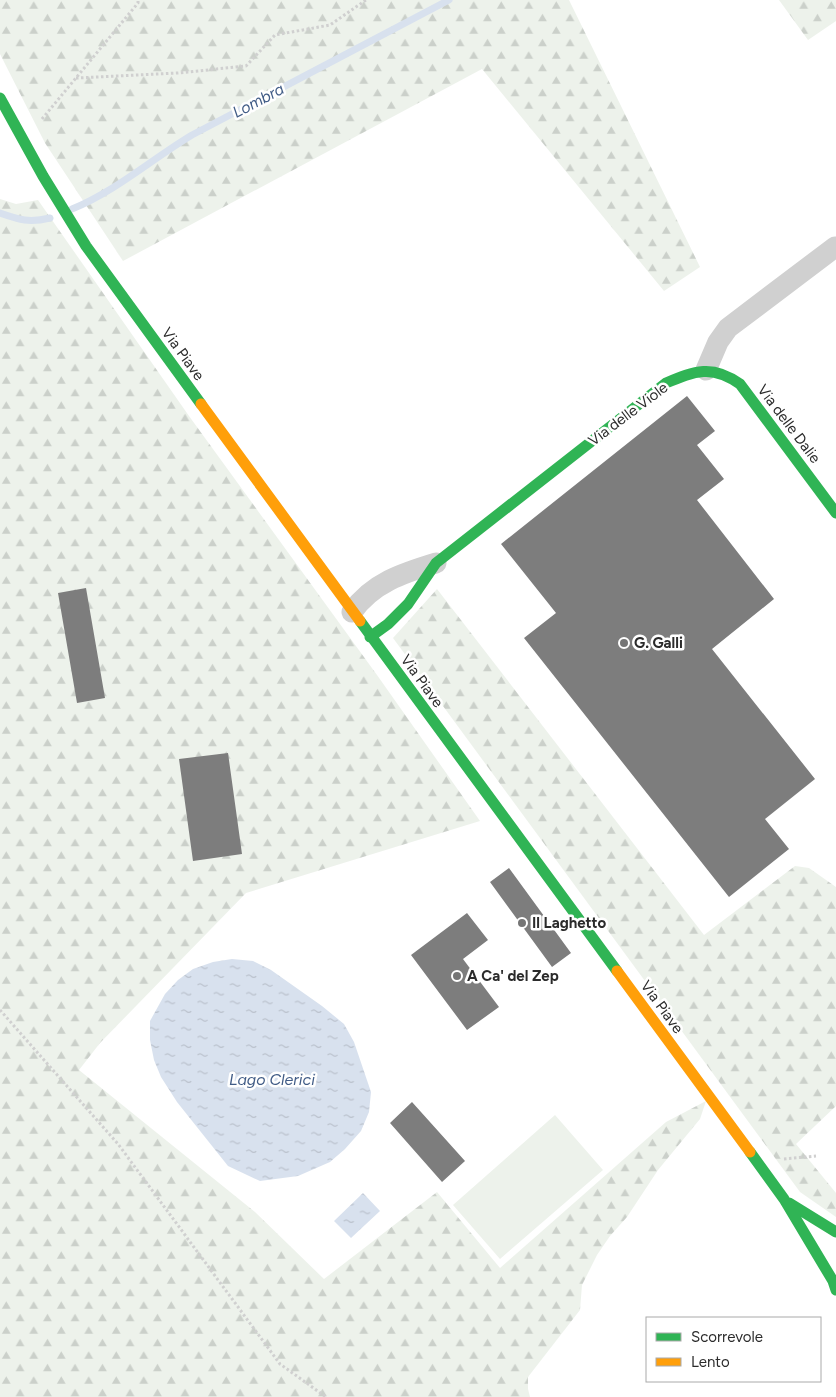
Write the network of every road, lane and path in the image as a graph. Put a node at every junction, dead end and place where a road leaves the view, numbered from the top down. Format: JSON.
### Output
{"nodes":[{"id":1,"x":138,"y":0,"type":"edge"},
{"id":2,"x":366,"y":0,"type":"edge"},
{"id":3,"x":76,"y":78,"type":"junction"},
{"id":4,"x":0,"y":98,"type":"edge"},
{"id":5,"x":42,"y":119,"type":"dead end"},
{"id":6,"x":835,"y":247,"type":"edge"},
{"id":7,"x":706,"y":370,"type":"junction"},
{"id":8,"x":836,"y":513,"type":"edge"},
{"id":9,"x":436,"y":563,"type":"junction"},
{"id":10,"x":352,"y":612,"type":"junction"},
{"id":11,"x":370,"y":636,"type":"junction"},
{"id":12,"x":0,"y":1010,"type":"edge"},
{"id":13,"x":784,"y":1199,"type":"junction"},
{"id":14,"x":836,"y":1232,"type":"edge"},
{"id":15,"x":836,"y":1290,"type":"edge"},
{"id":16,"x":326,"y":1397,"type":"edge"}],
"edges":[{"from":1,"to":3,"type":"path"},
{"from":2,"to":3,"type":"path"},
{"from":3,"to":5,"type":"path"},
{"from":4,"to":10,"type":"street","name":"Via Piave"},
{"from":6,"to":7,"type":"street"},
{"from":7,"to":8,"type":"street","name":"Via delle Dalie"},
{"from":7,"to":9,"type":"street","name":"Via delle Viole"},
{"from":9,"to":10,"type":"street","name":"Via delle Viole"},
{"from":9,"to":11,"type":"street","name":"Via delle Viole"},
{"from":10,"to":11,"type":"street","name":"Via Piave"},
{"from":11,"to":13,"type":"street","name":"Via Piave"},
{"from":12,"to":16,"type":"path"},
{"from":13,"to":14,"type":"street","name":"Via Piave"},
{"from":13,"to":15,"type":"street","name":"Via Piave"}]}
